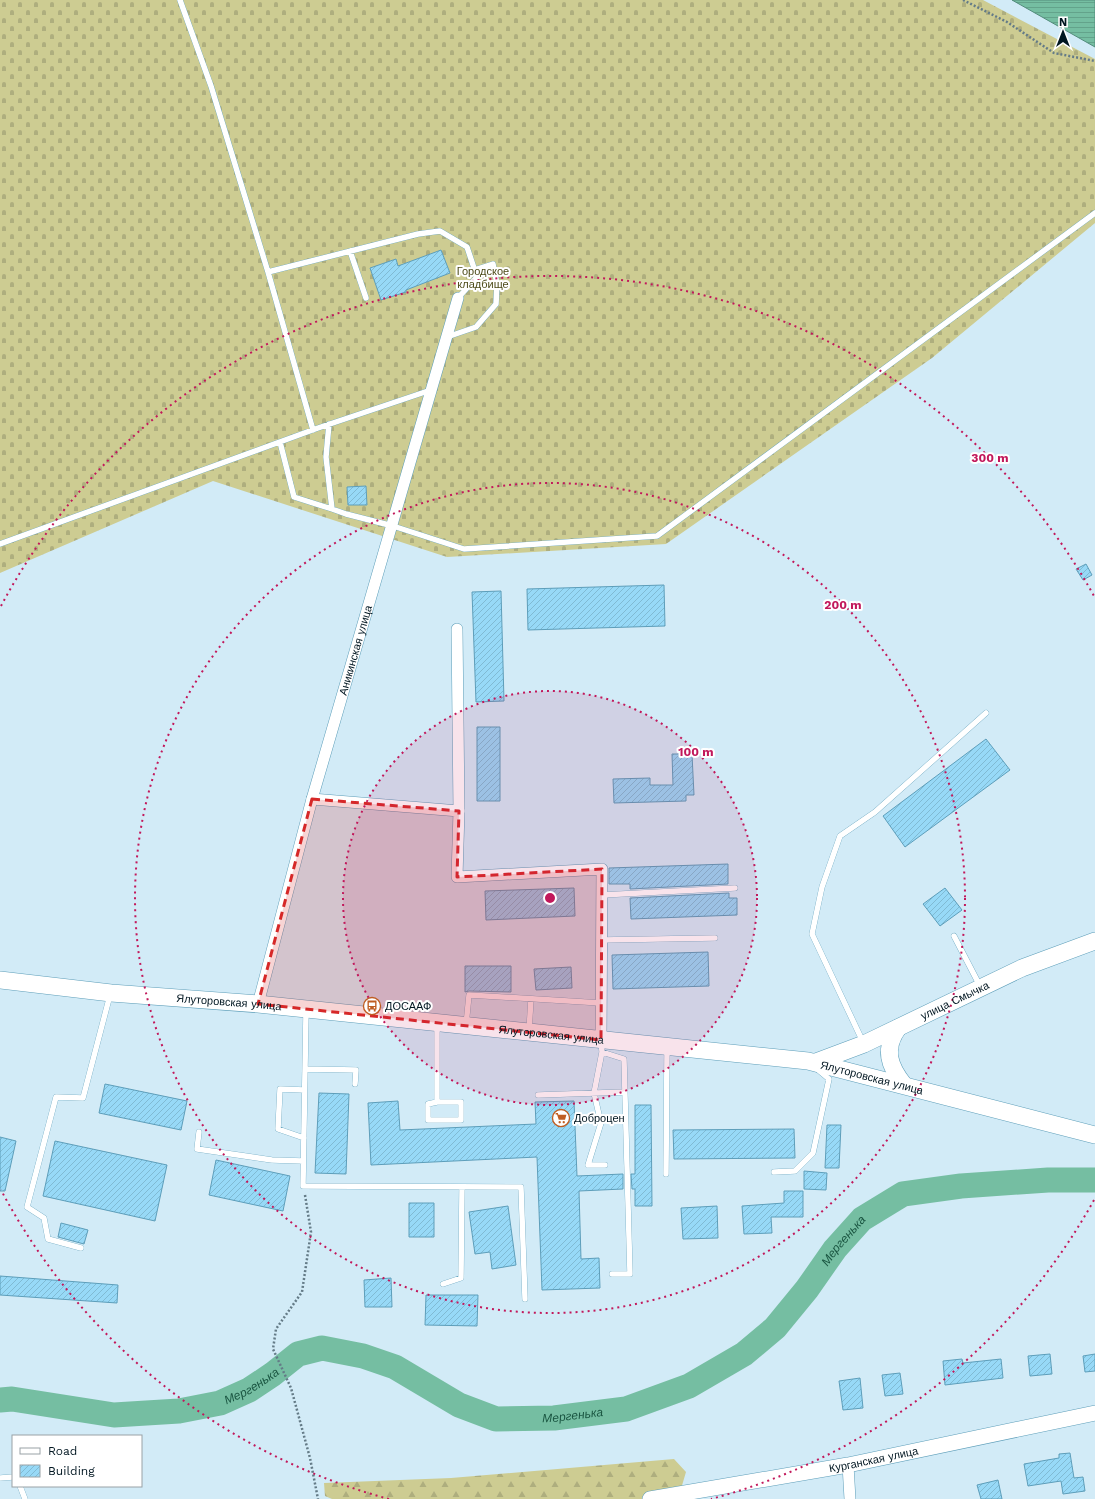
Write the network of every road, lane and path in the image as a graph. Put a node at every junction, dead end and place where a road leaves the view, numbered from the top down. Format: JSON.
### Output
{"nodes":[{"id":1,"x":180,"y":0,"type":"edge"},
{"id":2,"x":963,"y":0,"type":"edge"},
{"id":3,"x":1095,"y":61,"type":"edge"},
{"id":4,"x":1095,"y":213,"type":"edge"},
{"id":5,"x":350,"y":251,"type":"junction"},
{"id":6,"x":474,"y":270,"type":"junction"},
{"id":7,"x":268,"y":272,"type":"junction"},
{"id":8,"x":366,"y":298,"type":"dead end"},
{"id":9,"x":458,"y":298,"type":"joint"},
{"id":10,"x":447,"y":337,"type":"junction"},
{"id":11,"x":432,"y":390,"type":"junction"},
{"id":12,"x":329,"y":424,"type":"junction"},
{"id":13,"x":313,"y":430,"type":"junction"},
{"id":14,"x":280,"y":442,"type":"junction"},
{"id":15,"x":332,"y":509,"type":"junction"},
{"id":16,"x":393,"y":526,"type":"junction"},
{"id":17,"x":0,"y":544,"type":"edge"},
{"id":18,"x":457,"y":629,"type":"dead end"},
{"id":19,"x":986,"y":713,"type":"dead end"},
{"id":20,"x":312,"y":799,"type":"junction"},
{"id":21,"x":459,"y":811,"type":"junction"},
{"id":22,"x":735,"y":888,"type":"dead end"},
{"id":23,"x":602,"y":895,"type":"junction"},
{"id":24,"x":954,"y":936,"type":"dead end"},
{"id":25,"x":715,"y":938,"type":"dead end"},
{"id":26,"x":601,"y":940,"type":"junction"},
{"id":27,"x":1095,"y":941,"type":"edge"},
{"id":28,"x":0,"y":980,"type":"edge"},
{"id":29,"x":981,"y":988,"type":"junction"},
{"id":30,"x":111,"y":993,"type":"junction"},
{"id":31,"x":531,"y":999,"type":"junction"},
{"id":32,"x":601,"y":1003,"type":"junction"},
{"id":33,"x":258,"y":1004,"type":"junction"},
{"id":34,"x":306,"y":1009,"type":"junction"},
{"id":35,"x":437,"y":1023,"type":"junction"},
{"id":36,"x":466,"y":1026,"type":"junction"},
{"id":37,"x":898,"y":1028,"type":"junction"},
{"id":38,"x":529,"y":1033,"type":"junction"},
{"id":39,"x":864,"y":1044,"type":"junction"},
{"id":40,"x":601,"y":1046,"type":"junction"},
{"id":41,"x":668,"y":1047,"type":"junction"},
{"id":42,"x":812,"y":1062,"type":"junction"},
{"id":43,"x":305,"y":1069,"type":"junction"},
{"id":44,"x":355,"y":1084,"type":"dead end"},
{"id":45,"x":904,"y":1085,"type":"junction"},
{"id":46,"x":304,"y":1090,"type":"junction"},
{"id":47,"x":625,"y":1092,"type":"junction"},
{"id":48,"x":594,"y":1093,"type":"junction"},
{"id":49,"x":538,"y":1095,"type":"dead end"},
{"id":50,"x":437,"y":1102,"type":"junction"},
{"id":51,"x":199,"y":1132,"type":"dead end"},
{"id":52,"x":1095,"y":1135,"type":"edge"},
{"id":53,"x":304,"y":1138,"type":"junction"},
{"id":54,"x":303,"y":1161,"type":"junction"},
{"id":55,"x":605,"y":1165,"type":"dead end"},
{"id":56,"x":774,"y":1172,"type":"dead end"},
{"id":57,"x":666,"y":1174,"type":"dead end"},
{"id":58,"x":303,"y":1186,"type":"junction"},
{"id":59,"x":462,"y":1187,"type":"junction"},
{"id":60,"x":81,"y":1248,"type":"dead end"},
{"id":61,"x":612,"y":1274,"type":"dead end"},
{"id":62,"x":443,"y":1284,"type":"dead end"},
{"id":63,"x":525,"y":1299,"type":"dead end"},
{"id":64,"x":1095,"y":1413,"type":"edge"},
{"id":65,"x":848,"y":1464,"type":"junction"},
{"id":66,"x":12,"y":1477,"type":"edge"},
{"id":67,"x":0,"y":1478,"type":"edge"},
{"id":68,"x":20,"y":1487,"type":"edge"},
{"id":69,"x":671,"y":1497,"type":"edge"},
{"id":70,"x":25,"y":1499,"type":"edge"},
{"id":71,"x":318,"y":1499,"type":"edge"},
{"id":72,"x":650,"y":1499,"type":"edge"},
{"id":73,"x":850,"y":1499,"type":"edge"}],
"edges":[{"from":1,"to":7,"type":"lane"},
{"from":2,"to":3,"type":"path"},
{"from":4,"to":16,"type":"lane"},
{"from":5,"to":6,"type":"lane"},
{"from":5,"to":7,"type":"lane"},
{"from":5,"to":8,"type":"lane"},
{"from":6,"to":9,"type":"lane"},
{"from":6,"to":10,"type":"lane"},
{"from":7,"to":13,"type":"lane"},
{"from":9,"to":10,"type":"street","name":"Аникинская улица"},
{"from":10,"to":11,"type":"street","name":"Аникинская улица"},
{"from":11,"to":12,"type":"lane"},
{"from":11,"to":16,"type":"street","name":"Аникинская улица"},
{"from":12,"to":13,"type":"lane"},
{"from":12,"to":15,"type":"lane"},
{"from":13,"to":14,"type":"lane"},
{"from":14,"to":15,"type":"lane"},
{"from":14,"to":17,"type":"lane"},
{"from":15,"to":16,"type":"lane"},
{"from":16,"to":20,"type":"street","name":"Аникинская улица"},
{"from":18,"to":21,"type":"street"},
{"from":19,"to":39,"type":"lane"},
{"from":20,"to":21,"type":"street"},
{"from":20,"to":33,"type":"street","name":"Аникинская улица"},
{"from":21,"to":23,"type":"street"},
{"from":22,"to":23,"type":"lane"},
{"from":23,"to":26,"type":"street"},
{"from":24,"to":29,"type":"lane"},
{"from":25,"to":26,"type":"lane"},
{"from":26,"to":32,"type":"street"},
{"from":27,"to":29,"type":"main road","name":"улица Смычка"},
{"from":28,"to":30,"type":"main road","name":"Ялуторовская улица"},
{"from":29,"to":37,"type":"main road","name":"улица Смычка"},
{"from":30,"to":33,"type":"main road","name":"Ялуторовская улица"},
{"from":30,"to":60,"type":"lane"},
{"from":31,"to":32,"type":"lane"},
{"from":31,"to":36,"type":"lane"},
{"from":31,"to":38,"type":"lane"},
{"from":32,"to":40,"type":"street"},
{"from":33,"to":34,"type":"main road","name":"Ялуторовская улица"},
{"from":34,"to":35,"type":"main road","name":"Ялуторовская улица"},
{"from":34,"to":43,"type":"lane"},
{"from":35,"to":36,"type":"main road","name":"Ялуторовская улица"},
{"from":35,"to":50,"type":"lane"},
{"from":36,"to":38,"type":"main road","name":"Ялуторовская улица"},
{"from":37,"to":39,"type":"main road","name":"улица Смычка"},
{"from":37,"to":45,"type":"main road"},
{"from":38,"to":40,"type":"main road","name":"Ялуторовская улица"},
{"from":39,"to":42,"type":"main road","name":"улица Смычка"},
{"from":40,"to":41,"type":"main road","name":"Ялуторовская улица"},
{"from":40,"to":47,"type":"lane"},
{"from":40,"to":48,"type":"lane"},
{"from":41,"to":42,"type":"main road","name":"Ялуторовская улица"},
{"from":41,"to":57,"type":"lane"},
{"from":42,"to":45,"type":"main road","name":"Ялуторовская улица"},
{"from":42,"to":56,"type":"lane"},
{"from":43,"to":44,"type":"lane"},
{"from":43,"to":46,"type":"lane"},
{"from":45,"to":52,"type":"main road","name":"Ялуторовская улица"},
{"from":46,"to":53,"type":"lane"},
{"from":46,"to":53,"type":"lane"},
{"from":47,"to":48,"type":"lane"},
{"from":47,"to":61,"type":"lane"},
{"from":48,"to":49,"type":"lane"},
{"from":48,"to":55,"type":"lane"},
{"from":50,"to":50,"type":"lane"},
{"from":51,"to":54,"type":"lane"},
{"from":53,"to":54,"type":"lane"},
{"from":54,"to":58,"type":"lane"},
{"from":58,"to":59,"type":"lane"},
{"from":58,"to":71,"type":"path"},
{"from":59,"to":62,"type":"lane"},
{"from":59,"to":63,"type":"lane"},
{"from":64,"to":65,"type":"main road","name":"Курганская улица"},
{"from":65,"to":69,"type":"main road","name":"Курганская улица"},
{"from":65,"to":73,"type":"street"},
{"from":66,"to":67,"type":"lane"},
{"from":68,"to":70,"type":"lane"},
{"from":69,"to":72,"type":"main road","name":"Курганская улица"}]}
